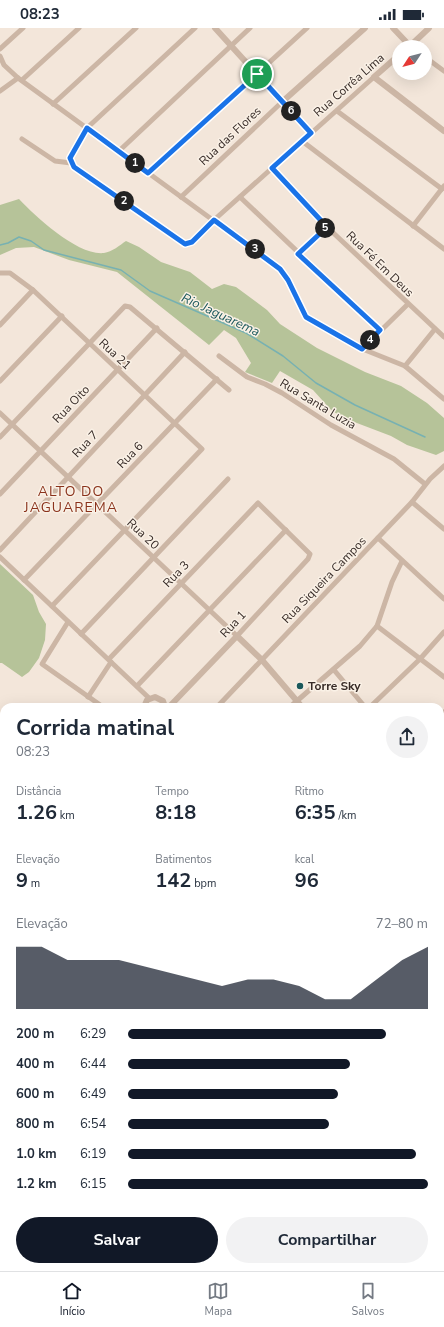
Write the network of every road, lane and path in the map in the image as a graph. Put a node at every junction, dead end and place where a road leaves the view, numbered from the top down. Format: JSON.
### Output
{"nodes":[{"id":1,"x":22,"y":28,"type":"edge"},
{"id":2,"x":79,"y":28,"type":"edge"},
{"id":3,"x":136,"y":28,"type":"edge"},
{"id":4,"x":194,"y":28,"type":"edge"},
{"id":5,"x":215,"y":28,"type":"edge"},
{"id":6,"x":250,"y":28,"type":"edge"},
{"id":7,"x":307,"y":28,"type":"edge"},
{"id":8,"x":365,"y":28,"type":"edge"},
{"id":9,"x":393,"y":28,"type":"edge"},
{"id":10,"x":429,"y":28,"type":"edge"},
{"id":11,"x":404,"y":40,"type":"edge"},
{"id":12,"x":417,"y":40,"type":"edge"},
{"id":13,"x":231,"y":46,"type":"junction"},
{"id":14,"x":0,"y":49,"type":"edge"},
{"id":15,"x":0,"y":56,"type":"edge"},
{"id":16,"x":392,"y":61,"type":"edge"},
{"id":17,"x":432,"y":62,"type":"edge"},
{"id":18,"x":444,"y":71,"type":"edge"},
{"id":19,"x":257,"y":74,"type":"junction"},
{"id":20,"x":374,"y":77,"type":"junction"},
{"id":21,"x":20,"y":79,"type":"junction"},
{"id":22,"x":0,"y":91,"type":"edge"},
{"id":23,"x":282,"y":102,"type":"junction"},
{"id":24,"x":54,"y":104,"type":"junction"},
{"id":25,"x":337,"y":111,"type":"junction"},
{"id":26,"x":87,"y":128,"type":"junction"},
{"id":27,"x":444,"y":132,"type":"edge"},
{"id":28,"x":311,"y":133,"type":"junction"},
{"id":29,"x":22,"y":139,"type":"dead end"},
{"id":30,"x":302,"y":141,"type":"junction"},
{"id":31,"x":119,"y":151,"type":"junction"},
{"id":32,"x":71,"y":163,"type":"junction"},
{"id":33,"x":272,"y":168,"type":"junction"},
{"id":34,"x":148,"y":173,"type":"junction"},
{"id":35,"x":443,"y":187,"type":"edge"},
{"id":36,"x":181,"y":197,"type":"junction"},
{"id":37,"x":240,"y":197,"type":"junction"},
{"id":38,"x":214,"y":220,"type":"junction"},
{"id":39,"x":413,"y":226,"type":"junction"},
{"id":40,"x":327,"y":227,"type":"junction"},
{"id":41,"x":444,"y":249,"type":"edge"},
{"id":42,"x":298,"y":254,"type":"junction"},
{"id":43,"x":0,"y":273,"type":"edge"},
{"id":44,"x":33,"y":290,"type":"junction"},
{"id":45,"x":408,"y":304,"type":"junction"},
{"id":46,"x":62,"y":316,"type":"junction"},
{"id":47,"x":0,"y":325,"type":"edge"},
{"id":48,"x":157,"y":328,"type":"junction"},
{"id":49,"x":380,"y":330,"type":"junction"},
{"id":50,"x":440,"y":331,"type":"edge"},
{"id":51,"x":444,"y":337,"type":"edge"},
{"id":52,"x":89,"y":343,"type":"junction"},
{"id":53,"x":362,"y":349,"type":"junction"},
{"id":54,"x":185,"y":352,"type":"junction"},
{"id":55,"x":219,"y":356,"type":"dead end"},
{"id":56,"x":404,"y":366,"type":"junction"},
{"id":57,"x":117,"y":370,"type":"junction"},
{"id":58,"x":216,"y":379,"type":"junction"},
{"id":59,"x":0,"y":381,"type":"edge"},
{"id":60,"x":229,"y":390,"type":"dead end"},
{"id":61,"x":144,"y":396,"type":"junction"},
{"id":62,"x":444,"y":399,"type":"edge"},
{"id":63,"x":0,"y":413,"type":"edge"},
{"id":64,"x":174,"y":423,"type":"junction"},
{"id":65,"x":12,"y":424,"type":"junction"},
{"id":66,"x":0,"y":437,"type":"edge"},
{"id":67,"x":40,"y":451,"type":"junction"},
{"id":68,"x":444,"y":466,"type":"edge"},
{"id":69,"x":68,"y":477,"type":"junction"},
{"id":70,"x":228,"y":479,"type":"dead end"},
{"id":71,"x":425,"y":484,"type":"junction"},
{"id":72,"x":0,"y":494,"type":"edge"},
{"id":73,"x":412,"y":502,"type":"junction"},
{"id":74,"x":97,"y":504,"type":"junction"},
{"id":75,"x":286,"y":530,"type":"junction"},
{"id":76,"x":444,"y":530,"type":"edge"},
{"id":77,"x":125,"y":531,"type":"junction"},
{"id":78,"x":378,"y":538,"type":"junction"},
{"id":79,"x":0,"y":550,"type":"edge"},
{"id":80,"x":0,"y":557,"type":"edge"},
{"id":81,"x":153,"y":558,"type":"junction"},
{"id":82,"x":402,"y":561,"type":"junction"},
{"id":83,"x":24,"y":580,"type":"junction"},
{"id":84,"x":181,"y":584,"type":"junction"},
{"id":85,"x":444,"y":599,"type":"edge"},
{"id":86,"x":52,"y":606,"type":"junction"},
{"id":87,"x":209,"y":610,"type":"junction"},
{"id":88,"x":68,"y":622,"type":"junction"},
{"id":89,"x":377,"y":626,"type":"junction"},
{"id":90,"x":444,"y":632,"type":"edge"},
{"id":91,"x":81,"y":634,"type":"junction"},
{"id":92,"x":237,"y":636,"type":"junction"},
{"id":93,"x":420,"y":659,"type":"junction"},
{"id":94,"x":262,"y":660,"type":"junction"},
{"id":95,"x":110,"y":661,"type":"junction"},
{"id":96,"x":334,"y":670,"type":"junction"},
{"id":97,"x":444,"y":677,"type":"edge"},
{"id":98,"x":137,"y":686,"type":"junction"},
{"id":99,"x":88,"y":697,"type":"junction"},
{"id":100,"x":149,"y":698,"type":"junction"},
{"id":101,"x":297,"y":700,"type":"junction"},
{"id":102,"x":174,"y":702,"type":"joint"},
{"id":103,"x":97,"y":703,"type":"edge"},
{"id":104,"x":145,"y":703,"type":"edge"},
{"id":105,"x":163,"y":703,"type":"edge"},
{"id":106,"x":171,"y":703,"type":"edge"},
{"id":107,"x":221,"y":703,"type":"edge"},
{"id":108,"x":294,"y":703,"type":"edge"},
{"id":109,"x":299,"y":703,"type":"edge"},
{"id":110,"x":362,"y":703,"type":"edge"},
{"id":111,"x":374,"y":703,"type":"edge"}],
"edges":[{"from":1,"to":14,"type":"street"},
{"from":2,"to":21,"type":"street"},
{"from":3,"to":24,"type":"street"},
{"from":4,"to":26,"type":"street"},
{"from":5,"to":13,"type":"street"},
{"from":6,"to":13,"type":"street"},
{"from":7,"to":19,"type":"street"},
{"from":8,"to":23,"type":"street","name":"Rua das Flores"},
{"from":9,"to":11,"type":"street"},
{"from":10,"to":12,"type":"street"},
{"from":13,"to":19,"type":"street"},
{"from":13,"to":31,"type":"street"},
{"from":15,"to":21,"type":"street"},
{"from":16,"to":20,"type":"street","name":"Rua Corrêa Lima"},
{"from":17,"to":18,"type":"street"},
{"from":19,"to":23,"type":"street"},
{"from":19,"to":34,"type":"street"},
{"from":20,"to":25,"type":"street","name":"Rua Corrêa Lima"},
{"from":20,"to":27,"type":"street"},
{"from":21,"to":22,"type":"street"},
{"from":21,"to":24,"type":"street"},
{"from":23,"to":28,"type":"street"},
{"from":23,"to":36,"type":"street","name":"Rua das Flores"},
{"from":24,"to":26,"type":"street"},
{"from":25,"to":28,"type":"street","name":"Rua Corrêa Lima"},
{"from":25,"to":35,"type":"street"},
{"from":26,"to":31,"type":"street"},
{"from":26,"to":32,"type":"street"},
{"from":28,"to":30,"type":"street","name":"Rua Corrêa Lima"},
{"from":29,"to":32,"type":"street"},
{"from":30,"to":33,"type":"street","name":"Rua Corrêa Lima"},
{"from":30,"to":39,"type":"street"},
{"from":31,"to":34,"type":"street"},
{"from":32,"to":38,"type":"street","name":"Rua Corrêa Lima"},
{"from":33,"to":37,"type":"street","name":"Rua Corrêa Lima"},
{"from":33,"to":40,"type":"street","name":"Rua Fé Em Deus"},
{"from":34,"to":36,"type":"street"},
{"from":35,"to":39,"type":"street"},
{"from":36,"to":38,"type":"street"},
{"from":37,"to":38,"type":"street","name":"Rua Corrêa Lima"},
{"from":37,"to":42,"type":"street"},
{"from":38,"to":53,"type":"street"},
{"from":39,"to":41,"type":"street"},
{"from":40,"to":42,"type":"street"},
{"from":40,"to":45,"type":"street","name":"Rua Fé Em Deus"},
{"from":42,"to":49,"type":"street"},
{"from":43,"to":44,"type":"street","name":"Rua 21"},
{"from":44,"to":46,"type":"street","name":"Rua 21"},
{"from":44,"to":47,"type":"street"},
{"from":45,"to":49,"type":"street"},
{"from":45,"to":50,"type":"street","name":"Rua Fé Em Deus"},
{"from":46,"to":52,"type":"street","name":"Rua 21"},
{"from":46,"to":59,"type":"street"},
{"from":48,"to":52,"type":"street"},
{"from":48,"to":54,"type":"street"},
{"from":48,"to":57,"type":"street","name":"Rua Oito"},
{"from":49,"to":53,"type":"street"},
{"from":50,"to":51,"type":"street","name":"Rua Fé Em Deus"},
{"from":50,"to":56,"type":"street"},
{"from":52,"to":57,"type":"street","name":"Rua 21"},
{"from":52,"to":65,"type":"street"},
{"from":53,"to":56,"type":"street"},
{"from":54,"to":58,"type":"street"},
{"from":54,"to":61,"type":"street","name":"Rua 7"},
{"from":55,"to":71,"type":"street","name":"Rua Santa Luzia"},
{"from":56,"to":62,"type":"street"},
{"from":57,"to":61,"type":"street","name":"Rua 21"},
{"from":57,"to":67,"type":"street","name":"Rua Oito"},
{"from":58,"to":60,"type":"street"},
{"from":58,"to":64,"type":"street","name":"Rua 6"},
{"from":61,"to":64,"type":"street","name":"Rua 21"},
{"from":61,"to":69,"type":"street","name":"Rua 7"},
{"from":63,"to":65,"type":"street","name":"Rua 20"},
{"from":64,"to":74,"type":"street","name":"Rua 6"},
{"from":64,"to":77,"type":"street","name":"Rua 21"},
{"from":65,"to":66,"type":"street"},
{"from":65,"to":67,"type":"street","name":"Rua 20"},
{"from":67,"to":69,"type":"street","name":"Rua 20"},
{"from":67,"to":72,"type":"street","name":"Rua Oito"},
{"from":68,"to":71,"type":"street","name":"Rua Siqueira Campos"},
{"from":69,"to":74,"type":"street","name":"Rua 20"},
{"from":69,"to":79,"type":"street","name":"Rua 7"},
{"from":70,"to":81,"type":"street"},
{"from":71,"to":73,"type":"street","name":"Rua Siqueira Campos"},
{"from":73,"to":76,"type":"street"},
{"from":73,"to":78,"type":"street","name":"Rua Siqueira Campos"},
{"from":74,"to":77,"type":"street","name":"Rua 20"},
{"from":74,"to":83,"type":"street","name":"Rua 6"},
{"from":75,"to":84,"type":"street","name":"Rua 3"},
{"from":75,"to":87,"type":"street"},
{"from":75,"to":92,"type":"street","name":"Rua 1"},
{"from":77,"to":81,"type":"street","name":"Rua 20"},
{"from":77,"to":86,"type":"street"},
{"from":78,"to":82,"type":"street"},
{"from":78,"to":94,"type":"street","name":"Rua Siqueira Campos"},
{"from":80,"to":83,"type":"street"},
{"from":81,"to":84,"type":"street","name":"Rua 20"},
{"from":81,"to":91,"type":"street"},
{"from":82,"to":85,"type":"street"},
{"from":82,"to":89,"type":"street"},
{"from":83,"to":86,"type":"street"},
{"from":84,"to":87,"type":"street","name":"Rua 20"},
{"from":84,"to":95,"type":"street","name":"Rua 3"},
{"from":86,"to":88,"type":"street"},
{"from":87,"to":92,"type":"street","name":"Rua 20"},
{"from":87,"to":98,"type":"street"},
{"from":88,"to":91,"type":"street"},
{"from":88,"to":99,"type":"street"},
{"from":89,"to":93,"type":"street"},
{"from":89,"to":96,"type":"street"},
{"from":90,"to":93,"type":"street"},
{"from":91,"to":95,"type":"street"},
{"from":92,"to":94,"type":"street"},
{"from":92,"to":102,"type":"street","name":"Rua 1"},
{"from":93,"to":97,"type":"street"},
{"from":93,"to":111,"type":"street"},
{"from":94,"to":101,"type":"street"},
{"from":94,"to":107,"type":"street","name":"Rua Siqueira Campos"},
{"from":95,"to":98,"type":"street"},
{"from":95,"to":99,"type":"street","name":"Rua 3"},
{"from":96,"to":101,"type":"street"},
{"from":96,"to":110,"type":"street"},
{"from":98,"to":100,"type":"street"},
{"from":99,"to":103,"type":"street"},
{"from":100,"to":104,"type":"street"},
{"from":100,"to":105,"type":"street"},
{"from":101,"to":108,"type":"street"},
{"from":101,"to":109,"type":"street"},
{"from":102,"to":106,"type":"street"}]}
